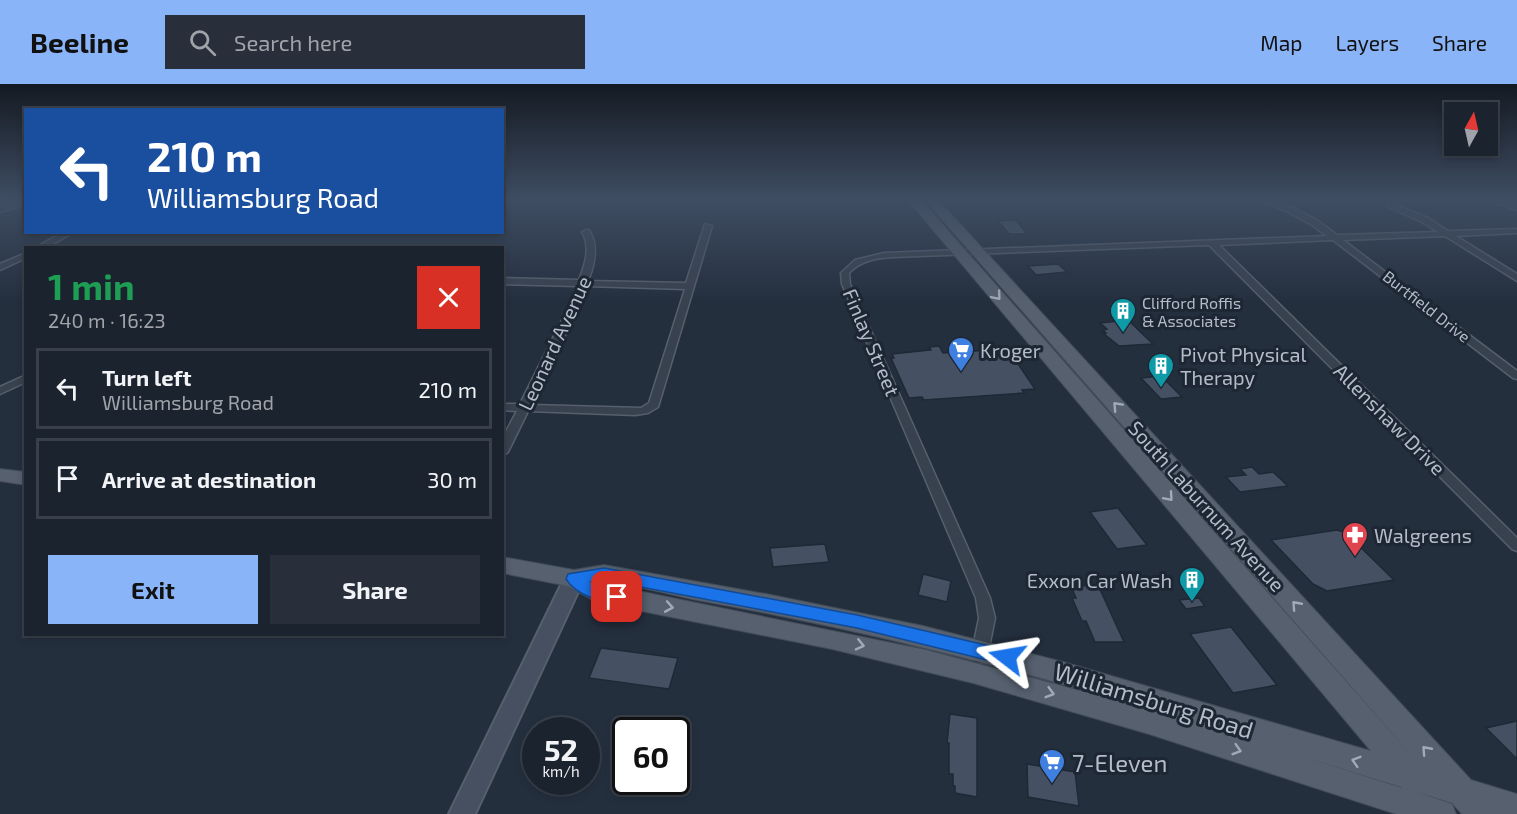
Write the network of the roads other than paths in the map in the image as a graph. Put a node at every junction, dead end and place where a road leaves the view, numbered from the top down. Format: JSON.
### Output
{"nodes":[{"id":1,"x":66,"y":234,"type":"edge"},
{"id":2,"x":587,"y":234,"type":"edge"},
{"id":3,"x":705,"y":234,"type":"edge"},
{"id":4,"x":950,"y":234,"type":"edge"},
{"id":5,"x":956,"y":234,"type":"edge"},
{"id":6,"x":1330,"y":234,"type":"edge"},
{"id":7,"x":1424,"y":234,"type":"edge"},
{"id":8,"x":1450,"y":234,"type":"edge"},
{"id":9,"x":1336,"y":238,"type":"junction"},
{"id":10,"x":1211,"y":242,"type":"junction"},
{"id":11,"x":43,"y":246,"type":"edge"},
{"id":12,"x":968,"y":251,"type":"junction"},
{"id":13,"x":24,"y":256,"type":"edge"},
{"id":14,"x":0,"y":267,"type":"edge"},
{"id":15,"x":1517,"y":278,"type":"edge"},
{"id":16,"x":504,"y":281,"type":"edge"},
{"id":17,"x":583,"y":284,"type":"junction"},
{"id":18,"x":688,"y":286,"type":"junction"},
{"id":19,"x":1517,"y":376,"type":"edge"},
{"id":20,"x":24,"y":379,"type":"edge"},
{"id":21,"x":0,"y":391,"type":"edge"},
{"id":22,"x":504,"y":407,"type":"edge"},
{"id":23,"x":525,"y":408,"type":"junction"},
{"id":24,"x":504,"y":448,"type":"edge"},
{"id":25,"x":0,"y":475,"type":"edge"},
{"id":26,"x":24,"y":479,"type":"edge"},
{"id":27,"x":1517,"y":546,"type":"edge"},
{"id":28,"x":504,"y":565,"type":"edge"},
{"id":29,"x":574,"y":579,"type":"junction"},
{"id":30,"x":977,"y":662,"type":"junction"},
{"id":31,"x":1412,"y":778,"type":"junction"},
{"id":32,"x":1473,"y":804,"type":"edge"},
{"id":33,"x":1517,"y":808,"type":"edge"},
{"id":34,"x":462,"y":814,"type":"edge"},
{"id":35,"x":1442,"y":814,"type":"edge"}],
"edges":[{"from":1,"to":11,"type":"street"},
{"from":2,"to":17,"type":"street","name":"Leonard Avenue"},
{"from":3,"to":18,"type":"street"},
{"from":4,"to":12,"type":"main road","name":"South Laburnum Avenue"},
{"from":5,"to":12,"type":"main road","name":"South Laburnum Avenue"},
{"from":6,"to":9,"type":"street","name":"Burtfield Drive"},
{"from":7,"to":9,"type":"street","name":"Finlay Street"},
{"from":8,"to":15,"type":"street"},
{"from":9,"to":10,"type":"street","name":"Finlay Street"},
{"from":9,"to":19,"type":"street","name":"Burtfield Drive"},
{"from":10,"to":12,"type":"street","name":"Finlay Street"},
{"from":10,"to":27,"type":"street","name":"Allenshaw Drive"},
{"from":12,"to":30,"type":"street","name":"Finlay Street"},
{"from":12,"to":31,"type":"main road","name":"South Laburnum Avenue","one_way":true},
{"from":32,"to":12,"type":"main road","name":"South Laburnum Avenue","one_way":true},
{"from":13,"to":14,"type":"street"},
{"from":16,"to":17,"type":"street"},
{"from":17,"to":18,"type":"street"},
{"from":17,"to":23,"type":"street","name":"Leonard Avenue"},
{"from":18,"to":23,"type":"street"},
{"from":20,"to":21,"type":"street"},
{"from":22,"to":23,"type":"street"},
{"from":23,"to":24,"type":"street","name":"Leonard Avenue"},
{"from":25,"to":26,"type":"main road"},
{"from":28,"to":29,"type":"main road","name":"Williamsburg Road"},
{"from":29,"to":30,"type":"main road","name":"Williamsburg Road"},
{"from":29,"to":34,"type":"street"},
{"from":31,"to":30,"type":"main road","name":"Williamsburg Road","one_way":true},
{"from":30,"to":35,"type":"main road","name":"Williamsburg Road","one_way":true},
{"from":31,"to":32,"type":"main road","name":"Williamsburg Road"},
{"from":31,"to":35,"type":"main road","name":"South Laburnum Avenue"},
{"from":32,"to":33,"type":"main road","name":"Williamsburg Road"}]}
